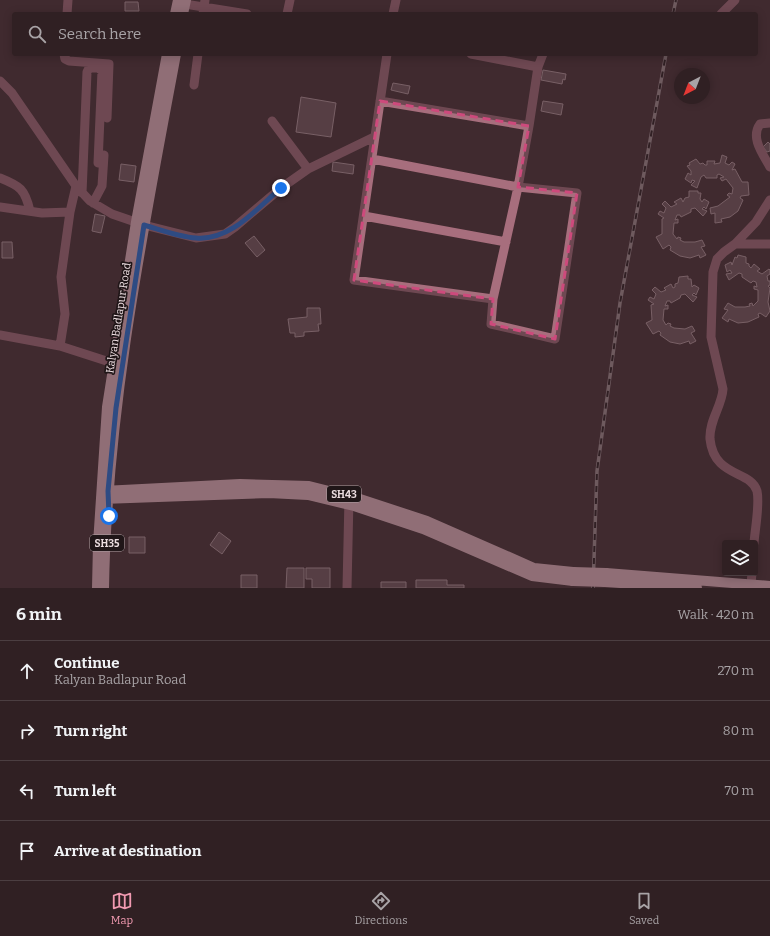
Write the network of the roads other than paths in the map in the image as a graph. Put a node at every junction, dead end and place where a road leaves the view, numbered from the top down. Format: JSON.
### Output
{"nodes":[{"id":1,"x":68,"y":0,"type":"edge"},
{"id":2,"x":290,"y":0,"type":"edge"},
{"id":3,"x":396,"y":0,"type":"edge"},
{"id":4,"x":735,"y":0,"type":"edge"},
{"id":5,"x":183,"y":5,"type":"edge"},
{"id":6,"x":204,"y":7,"type":"edge"},
{"id":7,"x":67,"y":12,"type":"edge"},
{"id":8,"x":235,"y":12,"type":"edge"},
{"id":9,"x":287,"y":12,"type":"edge"},
{"id":10,"x":394,"y":12,"type":"edge"},
{"id":11,"x":723,"y":12,"type":"edge"},
{"id":12,"x":64,"y":56,"type":"edge"},
{"id":13,"x":167,"y":56,"type":"edge"},
{"id":14,"x":176,"y":56,"type":"edge"},
{"id":15,"x":198,"y":56,"type":"edge"},
{"id":16,"x":387,"y":56,"type":"edge"},
{"id":17,"x":481,"y":56,"type":"edge"},
{"id":18,"x":541,"y":56,"type":"edge"},
{"id":19,"x":538,"y":67,"type":"junction"},
{"id":20,"x":0,"y":81,"type":"edge"},
{"id":21,"x":194,"y":85,"type":"dead end"},
{"id":22,"x":380,"y":100,"type":"junction"},
{"id":23,"x":86,"y":104,"type":"junction"},
{"id":24,"x":101,"y":104,"type":"junction"},
{"id":25,"x":272,"y":121,"type":"dead end"},
{"id":26,"x":770,"y":123,"type":"edge"},
{"id":27,"x":529,"y":126,"type":"junction"},
{"id":28,"x":374,"y":138,"type":"junction"},
{"id":29,"x":85,"y":143,"type":"junction"},
{"id":30,"x":99,"y":144,"type":"junction"},
{"id":31,"x":372,"y":159,"type":"junction"},
{"id":32,"x":98,"y":163,"type":"dead end"},
{"id":33,"x":770,"y":167,"type":"edge"},
{"id":34,"x":308,"y":169,"type":"junction"},
{"id":35,"x":0,"y":178,"type":"edge"},
{"id":36,"x":518,"y":187,"type":"junction"},
{"id":37,"x":79,"y":190,"type":"junction"},
{"id":38,"x":770,"y":200,"type":"edge"},
{"id":39,"x":93,"y":203,"type":"junction"},
{"id":40,"x":0,"y":207,"type":"edge"},
{"id":41,"x":30,"y":211,"type":"junction"},
{"id":42,"x":70,"y":212,"type":"junction"},
{"id":43,"x":364,"y":216,"type":"junction"},
{"id":44,"x":140,"y":224,"type":"junction"},
{"id":45,"x":506,"y":242,"type":"junction"},
{"id":46,"x":735,"y":244,"type":"junction"},
{"id":47,"x":770,"y":244,"type":"edge"},
{"id":48,"x":493,"y":300,"type":"junction"},
{"id":49,"x":0,"y":335,"type":"edge"},
{"id":50,"x":60,"y":346,"type":"junction"},
{"id":51,"x":118,"y":364,"type":"junction"},
{"id":52,"x":104,"y":495,"type":"junction"},
{"id":53,"x":348,"y":500,"type":"junction"},
{"id":54,"x":754,"y":540,"type":"edge"},
{"id":55,"x":752,"y":576,"type":"edge"},
{"id":56,"x":606,"y":578,"type":"junction"},
{"id":57,"x":751,"y":584,"type":"junction"},
{"id":58,"x":770,"y":586,"type":"edge"},
{"id":59,"x":97,"y":588,"type":"edge"},
{"id":60,"x":104,"y":588,"type":"edge"},
{"id":61,"x":347,"y":588,"type":"edge"},
{"id":62,"x":697,"y":588,"type":"edge"}],
"edges":[{"from":1,"to":7,"type":"street"},
{"from":2,"to":9,"type":"street"},
{"from":3,"to":10,"type":"street"},
{"from":4,"to":11,"type":"street"},
{"from":5,"to":6,"type":"street"},
{"from":6,"to":8,"type":"street"},
{"from":12,"to":39,"type":"street"},
{"from":13,"to":44,"type":"main road","name":"Kalyan Badlapur Road","number":"SH35"},
{"from":14,"to":44,"type":"main road","name":"Kalyan Badlapur Road","number":"SH35"},
{"from":15,"to":21,"type":"street"},
{"from":16,"to":22,"type":"street"},
{"from":17,"to":19,"type":"street"},
{"from":18,"to":19,"type":"street"},
{"from":19,"to":27,"type":"street"},
{"from":20,"to":37,"type":"street"},
{"from":22,"to":27,"type":"street"},
{"from":22,"to":28,"type":"street"},
{"from":23,"to":24,"type":"street"},
{"from":23,"to":24,"type":"street"},
{"from":23,"to":29,"type":"street"},
{"from":24,"to":30,"type":"street"},
{"from":25,"to":34,"type":"street"},
{"from":26,"to":33,"type":"street"},
{"from":27,"to":36,"type":"street"},
{"from":28,"to":31,"type":"street"},
{"from":28,"to":34,"type":"street"},
{"from":29,"to":30,"type":"street"},
{"from":29,"to":37,"type":"street"},
{"from":30,"to":32,"type":"street"},
{"from":31,"to":36,"type":"street"},
{"from":31,"to":43,"type":"street"},
{"from":34,"to":44,"type":"street"},
{"from":35,"to":41,"type":"street"},
{"from":36,"to":45,"type":"street"},
{"from":36,"to":48,"type":"street"},
{"from":37,"to":39,"type":"street"},
{"from":37,"to":42,"type":"street"},
{"from":38,"to":46,"type":"street"},
{"from":39,"to":44,"type":"street"},
{"from":40,"to":41,"type":"street"},
{"from":41,"to":42,"type":"street"},
{"from":42,"to":50,"type":"street"},
{"from":43,"to":45,"type":"street"},
{"from":43,"to":48,"type":"street"},
{"from":44,"to":51,"type":"main road","name":"Kalyan Badlapur Road","number":"SH35"},
{"from":45,"to":48,"type":"street"},
{"from":46,"to":47,"type":"street"},
{"from":46,"to":54,"type":"street"},
{"from":49,"to":50,"type":"street"},
{"from":50,"to":51,"type":"street"},
{"from":51,"to":52,"type":"main road","name":"Kalyan Badlapur Road","number":"SH35"},
{"from":52,"to":53,"type":"main road","number":"SH43"},
{"from":52,"to":59,"type":"main road","name":"Kalyan Badlapur Road","number":"SH35"},
{"from":52,"to":60,"type":"main road","name":"Kalyan Badlapur Road","number":"SH35"},
{"from":53,"to":56,"type":"main road","number":"SH43","bridge":true},
{"from":53,"to":61,"type":"street"},
{"from":55,"to":57,"type":"street"},
{"from":56,"to":57,"type":"main road","number":"SH43"},
{"from":56,"to":62,"type":"main road","number":"SH43"},
{"from":57,"to":58,"type":"main road","number":"SH43"}]}
